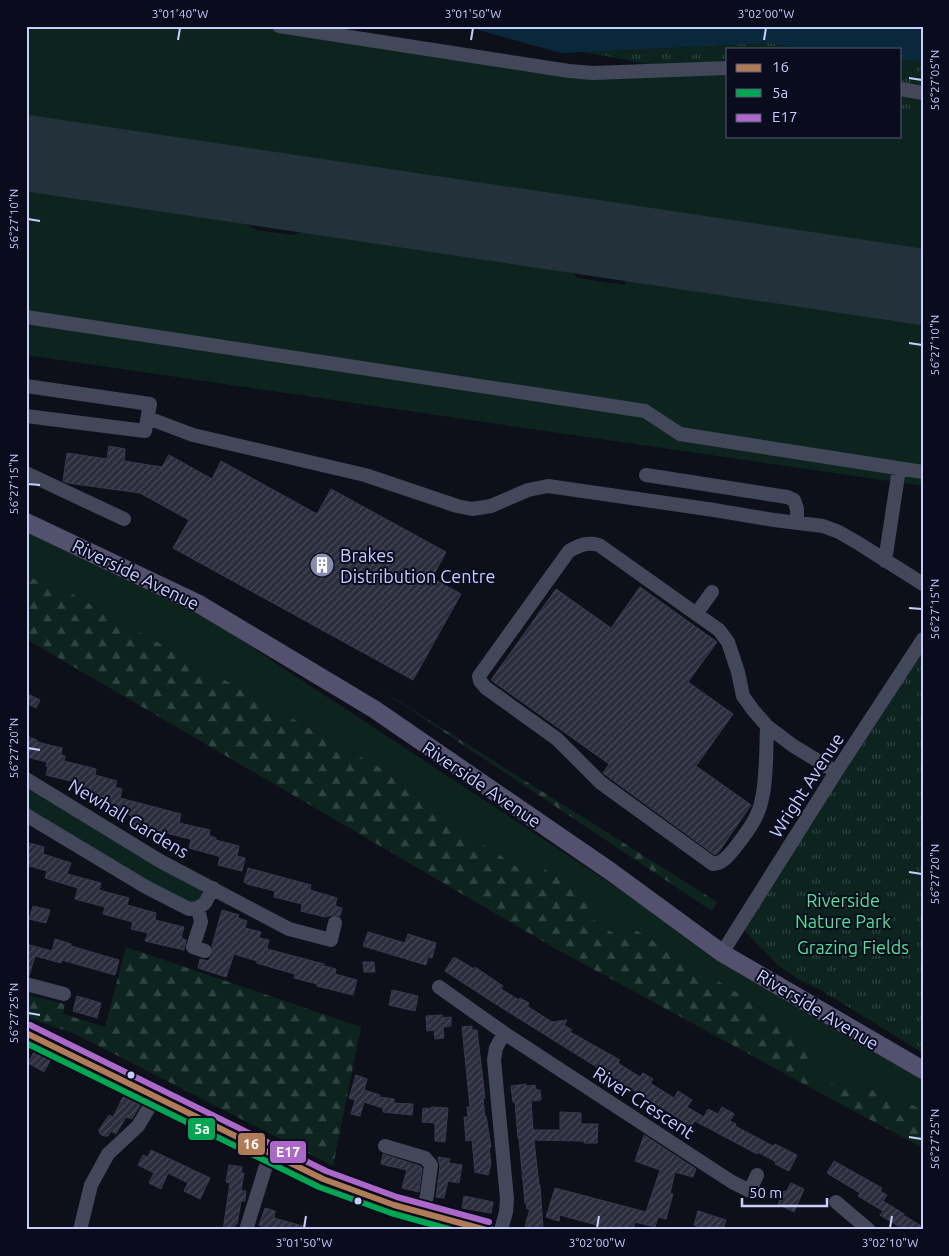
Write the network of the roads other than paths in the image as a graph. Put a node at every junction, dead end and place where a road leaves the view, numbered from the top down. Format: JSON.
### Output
{"nodes":[{"id":1,"x":279,"y":26,"type":"edge"},
{"id":2,"x":726,"y":68,"type":"edge"},
{"id":3,"x":902,"y":90,"type":"edge"},
{"id":4,"x":923,"y":93,"type":"edge"},
{"id":5,"x":26,"y":317,"type":"edge"},
{"id":6,"x":26,"y":386,"type":"edge"},
{"id":7,"x":26,"y":416,"type":"edge"},
{"id":8,"x":148,"y":418,"type":"junction"},
{"id":9,"x":899,"y":468,"type":"junction"},
{"id":10,"x":923,"y":472,"type":"edge"},
{"id":11,"x":26,"y":473,"type":"edge"},
{"id":12,"x":646,"y":475,"type":"dead end"},
{"id":13,"x":124,"y":519,"type":"dead end"},
{"id":14,"x":26,"y":522,"type":"edge"},
{"id":15,"x":797,"y":522,"type":"junction"},
{"id":16,"x":885,"y":561,"type":"junction"},
{"id":17,"x":923,"y":584,"type":"edge"},
{"id":18,"x":712,"y":592,"type":"dead end"},
{"id":19,"x":696,"y":614,"type":"junction"},
{"id":20,"x":923,"y":640,"type":"edge"},
{"id":21,"x":767,"y":726,"type":"junction"},
{"id":22,"x":836,"y":772,"type":"junction"},
{"id":23,"x":26,"y":779,"type":"edge"},
{"id":24,"x":26,"y":815,"type":"edge"},
{"id":25,"x":213,"y":888,"type":"junction"},
{"id":26,"x":198,"y":908,"type":"junction"},
{"id":27,"x":336,"y":923,"type":"dead end"},
{"id":28,"x":206,"y":951,"type":"dead end"},
{"id":29,"x":722,"y":953,"type":"junction"},
{"id":30,"x":26,"y":984,"type":"edge"},
{"id":31,"x":439,"y":987,"type":"dead end"},
{"id":32,"x":64,"y":994,"type":"dead end"},
{"id":33,"x":26,"y":1033,"type":"edge"},
{"id":34,"x":504,"y":1033,"type":"junction"},
{"id":35,"x":923,"y":1070,"type":"edge"},
{"id":36,"x":156,"y":1096,"type":"junction"},
{"id":37,"x":384,"y":1146,"type":"dead end"},
{"id":38,"x":270,"y":1153,"type":"junction"},
{"id":39,"x":757,"y":1175,"type":"dead end"},
{"id":40,"x":836,"y":1202,"type":"dead end"},
{"id":41,"x":422,"y":1212,"type":"junction"},
{"id":42,"x":856,"y":1218,"type":"junction"},
{"id":43,"x":80,"y":1230,"type":"edge"},
{"id":44,"x":246,"y":1230,"type":"edge"},
{"id":45,"x":486,"y":1230,"type":"edge"},
{"id":46,"x":501,"y":1230,"type":"edge"},
{"id":47,"x":847,"y":1230,"type":"edge"},
{"id":48,"x":869,"y":1230,"type":"edge"}],
"edges":[{"from":1,"to":2,"type":"street"},
{"from":3,"to":4,"type":"street"},
{"from":5,"to":9,"type":"street"},
{"from":6,"to":8,"type":"street"},
{"from":7,"to":8,"type":"street"},
{"from":8,"to":15,"type":"street"},
{"from":9,"to":10,"type":"street"},
{"from":9,"to":16,"type":"street"},
{"from":11,"to":13,"type":"street"},
{"from":12,"to":15,"type":"street"},
{"from":14,"to":29,"type":"main road","name":"Riverside Avenue"},
{"from":15,"to":16,"type":"street"},
{"from":16,"to":17,"type":"street"},
{"from":18,"to":19,"type":"street"},
{"from":19,"to":21,"type":"street"},
{"from":19,"to":21,"type":"street"},
{"from":20,"to":22,"type":"street","name":"Wright Avenue"},
{"from":21,"to":22,"type":"street"},
{"from":22,"to":29,"type":"street","name":"Wright Avenue"},
{"from":23,"to":25,"type":"street","name":"Newhall Gardens"},
{"from":24,"to":26,"type":"street"},
{"from":25,"to":26,"type":"street"},
{"from":25,"to":27,"type":"street","name":"Newhall Gardens"},
{"from":26,"to":28,"type":"street"},
{"from":29,"to":35,"type":"main road","name":"Riverside Avenue"},
{"from":30,"to":32,"type":"street"},
{"from":31,"to":34,"type":"street","name":"River Crescent"},
{"from":33,"to":36,"type":"street"},
{"from":34,"to":39,"type":"street","name":"River Crescent"},
{"from":34,"to":46,"type":"street"},
{"from":36,"to":38,"type":"street"},
{"from":36,"to":43,"type":"street"},
{"from":37,"to":41,"type":"street"},
{"from":38,"to":41,"type":"street"},
{"from":38,"to":44,"type":"street"},
{"from":40,"to":42,"type":"street"},
{"from":41,"to":45,"type":"street"},
{"from":42,"to":47,"type":"street"},
{"from":42,"to":48,"type":"street"}]}
